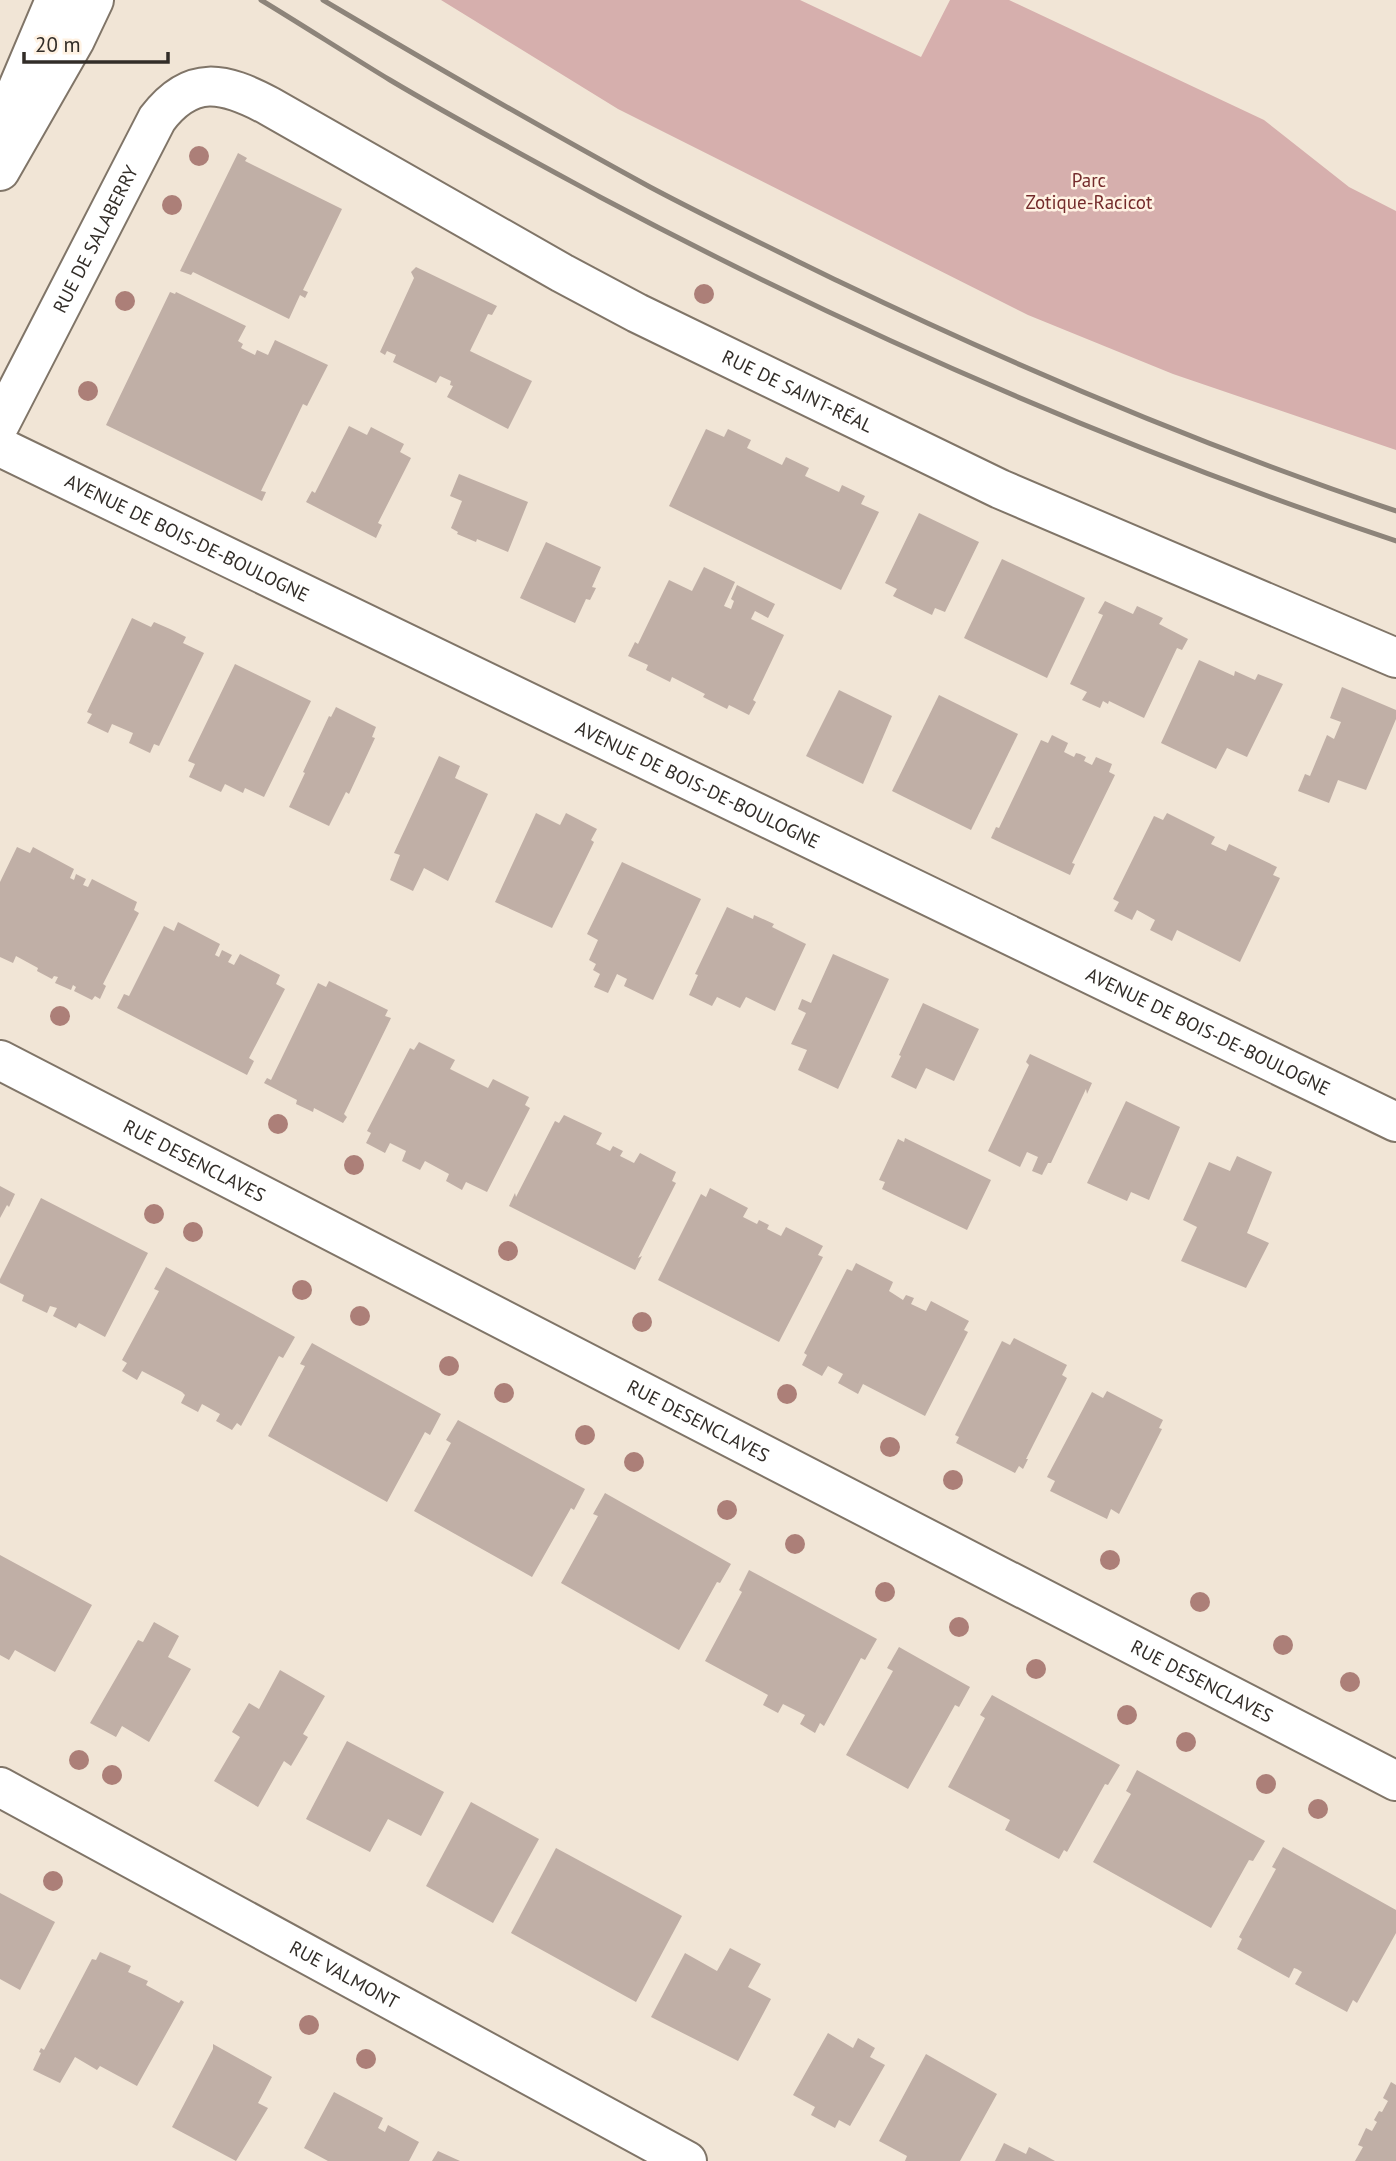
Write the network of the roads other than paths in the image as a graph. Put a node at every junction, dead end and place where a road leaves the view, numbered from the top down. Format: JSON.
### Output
{"nodes":[{"id":1,"x":55,"y":0,"type":"edge"},
{"id":2,"x":94,"y":0,"type":"edge"},
{"id":3,"x":217,"y":86,"type":"joint"},
{"id":4,"x":0,"y":130,"type":"edge"},
{"id":5,"x":0,"y":171,"type":"edge"},
{"id":6,"x":0,"y":424,"type":"edge"},
{"id":7,"x":0,"y":447,"type":"edge"},
{"id":8,"x":1396,"y":658,"type":"edge"},
{"id":9,"x":0,"y":1060,"type":"edge"},
{"id":10,"x":1396,"y":1122,"type":"edge"},
{"id":11,"x":1396,"y":1781,"type":"edge"},
{"id":12,"x":0,"y":1787,"type":"edge"},
{"id":13,"x":687,"y":2161,"type":"edge"}],
"edges":[{"from":1,"to":4,"type":"street"},
{"from":2,"to":5,"type":"street"},
{"from":3,"to":6,"type":"street","name":"RUE DE SALABERRY"},
{"from":3,"to":8,"type":"street","name":"RUE DE SAINT-RÉAL"},
{"from":7,"to":10,"type":"street","name":"AVENUE DE BOIS-DE-BOULOGNE"},
{"from":9,"to":11,"type":"street","name":"RUE DESENCLAVES"},
{"from":12,"to":13,"type":"street","name":"RUE VALMONT"}]}
